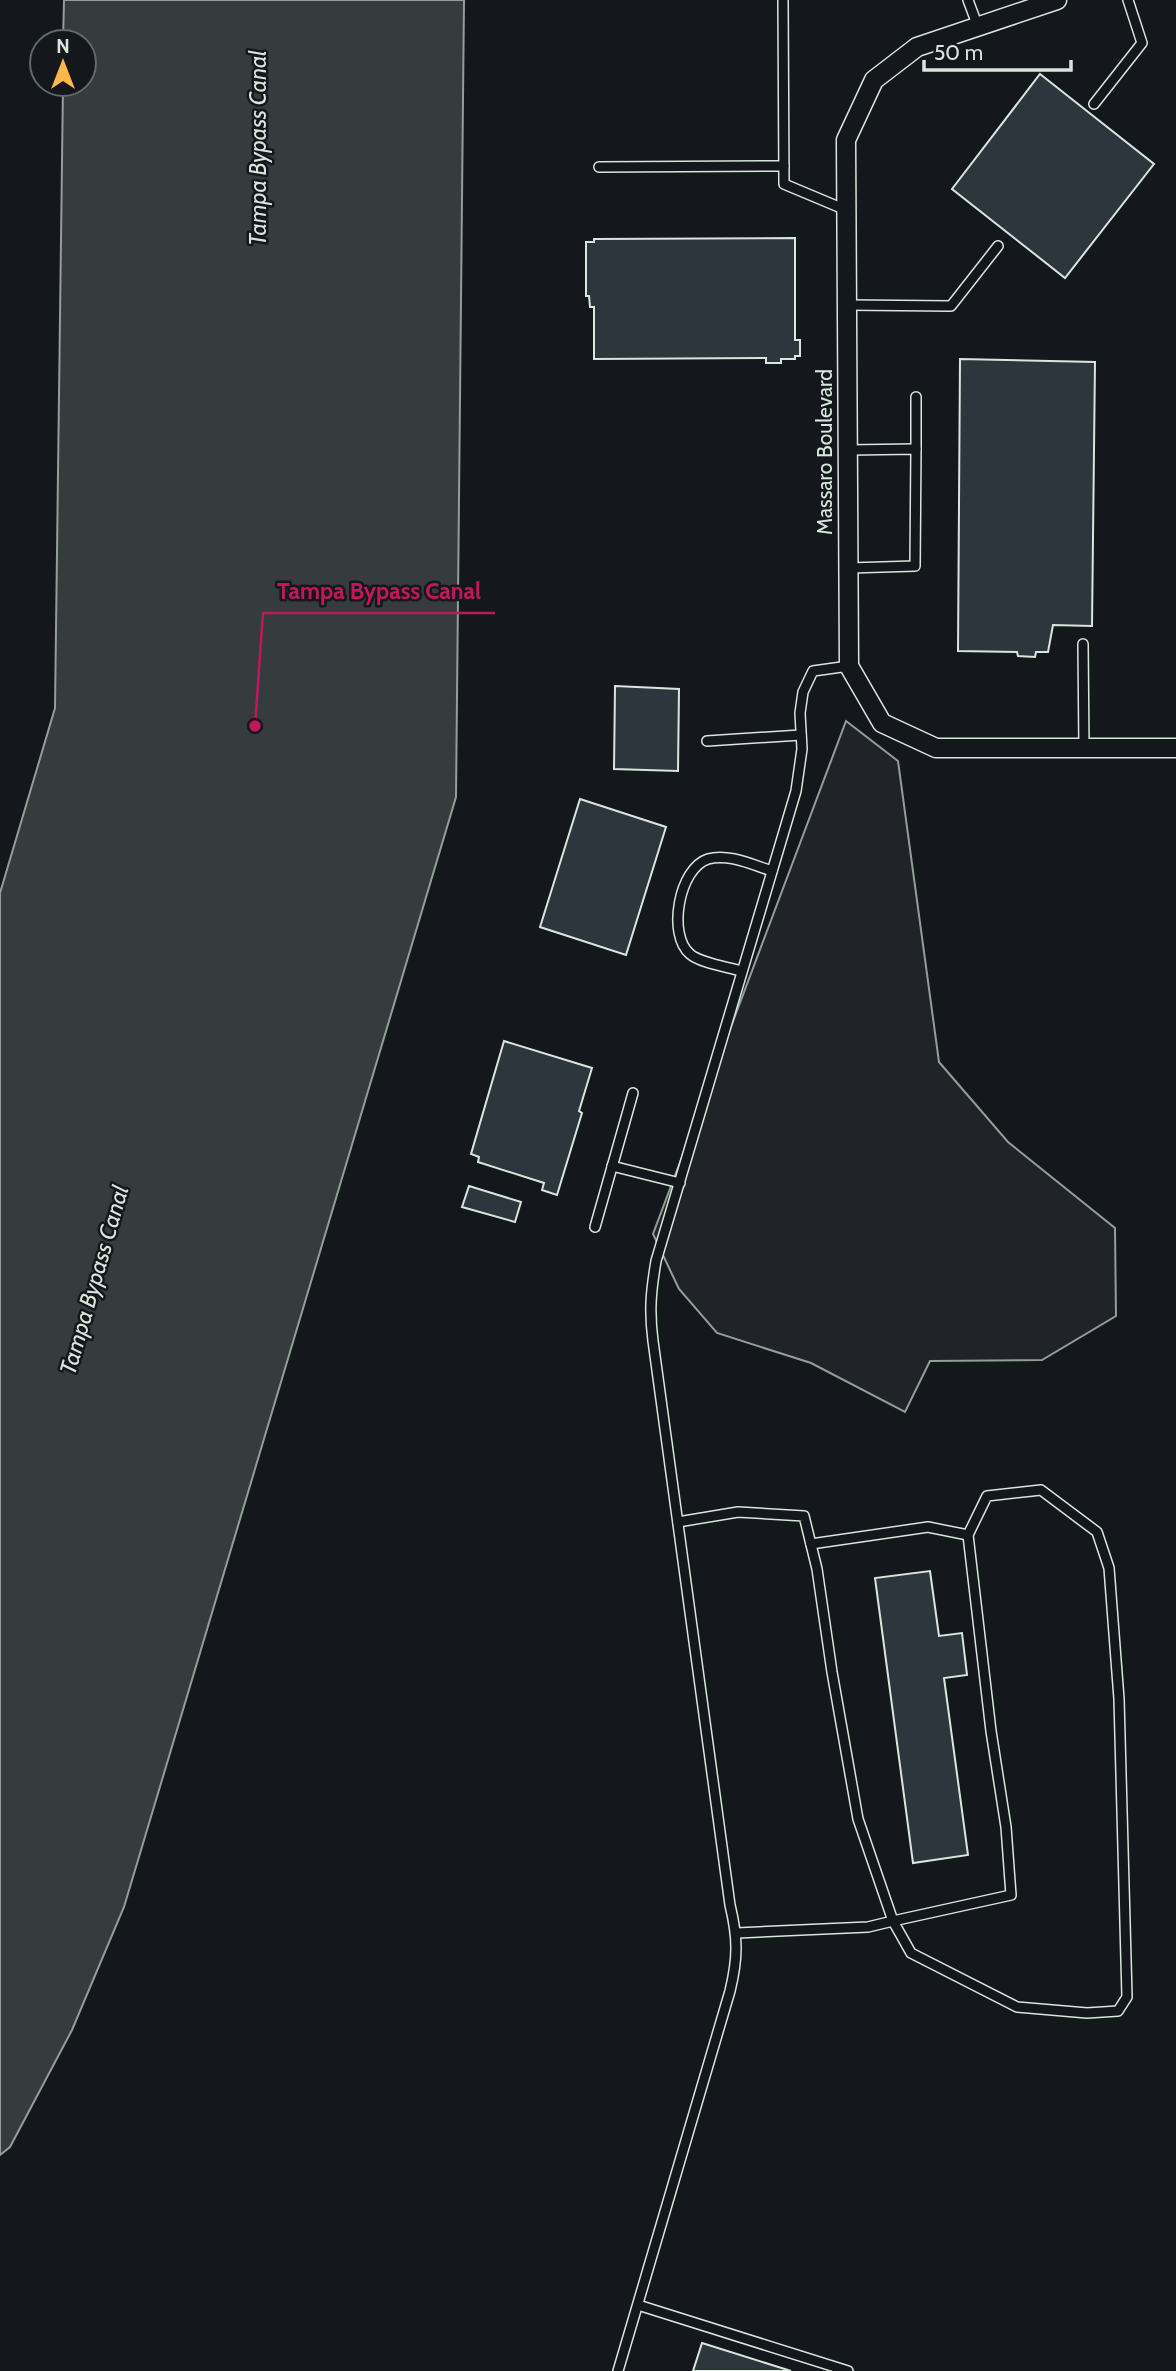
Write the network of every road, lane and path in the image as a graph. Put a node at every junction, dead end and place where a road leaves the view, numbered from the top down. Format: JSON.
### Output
{"nodes":[{"id":1,"x":783,"y":0,"type":"edge"},
{"id":2,"x":968,"y":0,"type":"edge"},
{"id":3,"x":1057,"y":0,"type":"edge"},
{"id":4,"x":1128,"y":0,"type":"edge"},
{"id":5,"x":978,"y":27,"type":"junction"},
{"id":6,"x":1094,"y":104,"type":"dead end"},
{"id":7,"x":599,"y":166,"type":"dead end"},
{"id":8,"x":784,"y":166,"type":"junction"},
{"id":9,"x":846,"y":210,"type":"junction"},
{"id":10,"x":998,"y":246,"type":"dead end"},
{"id":11,"x":847,"y":305,"type":"junction"},
{"id":12,"x":916,"y":397,"type":"dead end"},
{"id":13,"x":916,"y":449,"type":"junction"},
{"id":14,"x":848,"y":450,"type":"junction"},
{"id":15,"x":849,"y":568,"type":"junction"},
{"id":16,"x":1083,"y":644,"type":"dead end"},
{"id":17,"x":849,"y":666,"type":"junction"},
{"id":18,"x":801,"y":736,"type":"junction"},
{"id":19,"x":707,"y":741,"type":"dead end"},
{"id":20,"x":1084,"y":748,"type":"junction"},
{"id":21,"x":1176,"y":748,"type":"edge"},
{"id":22,"x":772,"y":871,"type":"junction"},
{"id":23,"x":741,"y":971,"type":"junction"},
{"id":24,"x":633,"y":1093,"type":"dead end"},
{"id":25,"x":612,"y":1166,"type":"junction"},
{"id":26,"x":680,"y":1183,"type":"junction"},
{"id":27,"x":595,"y":1227,"type":"dead end"},
{"id":28,"x":678,"y":1522,"type":"junction"},
{"id":29,"x":968,"y":1535,"type":"junction"},
{"id":30,"x":811,"y":1544,"type":"junction"},
{"id":31,"x":893,"y":1922,"type":"junction"},
{"id":32,"x":737,"y":1933,"type":"junction"},
{"id":33,"x":638,"y":2305,"type":"junction"},
{"id":34,"x":618,"y":2371,"type":"edge"},
{"id":35,"x":848,"y":2371,"type":"edge"}],
"edges":[{"from":1,"to":8,"type":"lane"},
{"from":2,"to":5,"type":"lane"},
{"from":3,"to":5,"type":"street","name":"Massaro Boulevard"},
{"from":4,"to":6,"type":"lane"},
{"from":5,"to":9,"type":"street","name":"Massaro Boulevard"},
{"from":7,"to":8,"type":"lane"},
{"from":8,"to":9,"type":"lane"},
{"from":9,"to":11,"type":"street","name":"Massaro Boulevard"},
{"from":10,"to":11,"type":"lane"},
{"from":11,"to":14,"type":"street","name":"Massaro Boulevard"},
{"from":12,"to":13,"type":"lane"},
{"from":13,"to":14,"type":"lane"},
{"from":13,"to":15,"type":"lane"},
{"from":14,"to":15,"type":"street","name":"Massaro Boulevard"},
{"from":15,"to":17,"type":"street","name":"Massaro Boulevard"},
{"from":16,"to":20,"type":"lane"},
{"from":17,"to":18,"type":"lane"},
{"from":17,"to":20,"type":"street"},
{"from":18,"to":19,"type":"lane"},
{"from":18,"to":22,"type":"lane"},
{"from":20,"to":21,"type":"street"},
{"from":22,"to":23,"type":"lane"},
{"from":22,"to":23,"type":"lane"},
{"from":23,"to":26,"type":"lane"},
{"from":24,"to":25,"type":"lane"},
{"from":25,"to":26,"type":"lane"},
{"from":25,"to":27,"type":"lane"},
{"from":26,"to":28,"type":"lane"},
{"from":28,"to":30,"type":"lane"},
{"from":28,"to":32,"type":"lane"},
{"from":29,"to":30,"type":"lane"},
{"from":29,"to":31,"type":"lane"},
{"from":29,"to":31,"type":"lane"},
{"from":30,"to":31,"type":"lane"},
{"from":31,"to":32,"type":"lane"},
{"from":32,"to":33,"type":"lane"},
{"from":33,"to":34,"type":"lane"},
{"from":33,"to":35,"type":"lane"}]}
